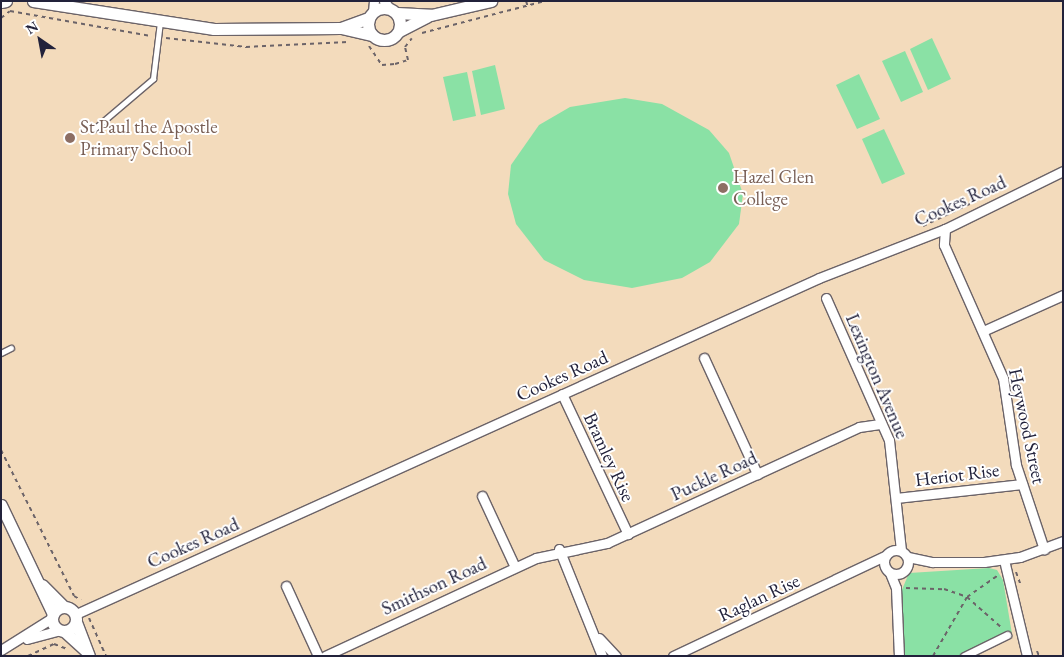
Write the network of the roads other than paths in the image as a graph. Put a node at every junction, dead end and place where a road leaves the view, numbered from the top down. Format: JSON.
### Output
{"nodes":[{"id":1,"x":6,"y":1,"type":"edge"},
{"id":2,"x":33,"y":1,"type":"edge"},
{"id":3,"x":491,"y":1,"type":"edge"},
{"id":4,"x":1,"y":2,"type":"edge"},
{"id":5,"x":390,"y":8,"type":"edge"},
{"id":6,"x":372,"y":10,"type":"edge"},
{"id":7,"x":431,"y":15,"type":"junction"},
{"id":8,"x":160,"y":22,"type":"junction"},
{"id":9,"x":341,"y":28,"type":"junction"},
{"id":10,"x":399,"y":31,"type":"junction"},
{"id":11,"x":372,"y":35,"type":"junction"},
{"id":12,"x":93,"y":130,"type":"dead end"},
{"id":13,"x":1063,"y":171,"type":"edge"},
{"id":14,"x":945,"y":229,"type":"junction"},
{"id":15,"x":1063,"y":294,"type":"edge"},
{"id":16,"x":826,"y":298,"type":"dead end"},
{"id":17,"x":983,"y":331,"type":"junction"},
{"id":18,"x":11,"y":348,"type":"dead end"},
{"id":19,"x":1,"y":353,"type":"edge"},
{"id":20,"x":704,"y":358,"type":"dead end"},
{"id":21,"x":562,"y":394,"type":"junction"},
{"id":22,"x":880,"y":424,"type":"junction"},
{"id":23,"x":757,"y":474,"type":"junction"},
{"id":24,"x":1022,"y":484,"type":"junction"},
{"id":25,"x":482,"y":496,"type":"dead end"},
{"id":26,"x":896,"y":498,"type":"junction"},
{"id":27,"x":1,"y":505,"type":"edge"},
{"id":28,"x":896,"y":529,"type":"junction"},
{"id":29,"x":628,"y":534,"type":"junction"},
{"id":30,"x":1063,"y":542,"type":"edge"},
{"id":31,"x":559,"y":549,"type":"junction"},
{"id":32,"x":1044,"y":549,"type":"junction"},
{"id":33,"x":888,"y":553,"type":"junction"},
{"id":34,"x":904,"y":554,"type":"junction"},
{"id":35,"x":1004,"y":560,"type":"junction"},
{"id":36,"x":932,"y":562,"type":"junction"},
{"id":37,"x":515,"y":567,"type":"junction"},
{"id":38,"x":858,"y":570,"type":"junction"},
{"id":39,"x":888,"y":570,"type":"junction"},
{"id":40,"x":904,"y":571,"type":"junction"},
{"id":41,"x":39,"y":582,"type":"junction"},
{"id":42,"x":286,"y":586,"type":"dead end"},
{"id":43,"x":896,"y":588,"type":"junction"},
{"id":44,"x":64,"y":606,"type":"junction"},
{"id":45,"x":79,"y":615,"type":"junction"},
{"id":46,"x":53,"y":616,"type":"junction"},
{"id":47,"x":62,"y":630,"type":"junction"},
{"id":48,"x":1007,"y":635,"type":"road end"},
{"id":49,"x":597,"y":636,"type":"junction"},
{"id":50,"x":24,"y":640,"type":"junction"},
{"id":51,"x":1,"y":650,"type":"edge"},
{"id":52,"x":88,"y":653,"type":"edge"},
{"id":53,"x":331,"y":654,"type":"edge"},
{"id":54,"x":318,"y":656,"type":"edge"},
{"id":55,"x":602,"y":656,"type":"edge"},
{"id":56,"x":616,"y":656,"type":"edge"},
{"id":57,"x":673,"y":656,"type":"edge"},
{"id":58,"x":899,"y":656,"type":"edge"},
{"id":59,"x":964,"y":656,"type":"edge"},
{"id":60,"x":1027,"y":656,"type":"edge"}],
"edges":[{"from":1,"to":4,"type":"street"},
{"from":2,"to":8,"type":"street"},
{"from":3,"to":7,"type":"street"},
{"from":5,"to":6,"type":"street"},
{"from":5,"to":7,"type":"street"},
{"from":5,"to":10,"type":"street"},
{"from":6,"to":9,"type":"street"},
{"from":6,"to":11,"type":"street"},
{"from":7,"to":10,"type":"street"},
{"from":8,"to":9,"type":"street"},
{"from":8,"to":12,"type":"lane"},
{"from":9,"to":11,"type":"street"},
{"from":10,"to":11,"type":"street"},
{"from":13,"to":14,"type":"street","name":"Cookes Road"},
{"from":14,"to":17,"type":"street","name":"Heywood Street"},
{"from":14,"to":21,"type":"street","name":"Cookes Road"},
{"from":15,"to":17,"type":"street"},
{"from":16,"to":22,"type":"street","name":"Lexington Avenue"},
{"from":17,"to":24,"type":"street","name":"Heywood Street"},
{"from":18,"to":19,"type":"lane"},
{"from":20,"to":23,"type":"street"},
{"from":21,"to":29,"type":"street","name":"Bramley Rise"},
{"from":21,"to":45,"type":"street","name":"Cookes Road"},
{"from":22,"to":23,"type":"street","name":"Puckle Road"},
{"from":22,"to":26,"type":"street","name":"Lexington Avenue"},
{"from":23,"to":29,"type":"street","name":"Puckle Road"},
{"from":24,"to":26,"type":"street","name":"Heriot Rise"},
{"from":24,"to":32,"type":"street","name":"Heywood Street"},
{"from":25,"to":37,"type":"street"},
{"from":26,"to":28,"type":"street","name":"Lexington Avenue"},
{"from":27,"to":41,"type":"street"},
{"from":28,"to":33,"type":"street","name":"Lexington Avenue"},
{"from":28,"to":34,"type":"street","name":"Lexington Avenue"},
{"from":29,"to":31,"type":"street","name":"Puckle Road"},
{"from":30,"to":32,"type":"street"},
{"from":31,"to":37,"type":"street","name":"Smithson Road"},
{"from":31,"to":49,"type":"street"},
{"from":32,"to":35,"type":"street"},
{"from":33,"to":34,"type":"street"},
{"from":33,"to":38,"type":"street","name":"Raglan Rise"},
{"from":33,"to":39,"type":"street","name":"Lexington Avenue"},
{"from":34,"to":36,"type":"street"},
{"from":34,"to":40,"type":"street","name":"Lexington Avenue"},
{"from":35,"to":36,"type":"street"},
{"from":35,"to":60,"type":"street"},
{"from":36,"to":40,"type":"street","name":"Raglan Rise"},
{"from":37,"to":53,"type":"street","name":"Smithson Road"},
{"from":38,"to":39,"type":"street","name":"Raglan Rise"},
{"from":38,"to":57,"type":"street","name":"Raglan Rise"},
{"from":39,"to":40,"type":"street","name":"Raglan Rise"},
{"from":39,"to":43,"type":"street"},
{"from":40,"to":43,"type":"street"},
{"from":41,"to":44,"type":"street"},
{"from":41,"to":46,"type":"street"},
{"from":42,"to":54,"type":"street"},
{"from":43,"to":58,"type":"street"},
{"from":44,"to":45,"type":"street"},
{"from":44,"to":46,"type":"street"},
{"from":45,"to":47,"type":"street"},
{"from":45,"to":52,"type":"street"},
{"from":46,"to":47,"type":"street"},
{"from":46,"to":50,"type":"street"},
{"from":47,"to":50,"type":"street"},
{"from":47,"to":52,"type":"street"},
{"from":48,"to":59,"type":"street"},
{"from":49,"to":55,"type":"street"},
{"from":49,"to":56,"type":"street"},
{"from":50,"to":51,"type":"street"}]}
